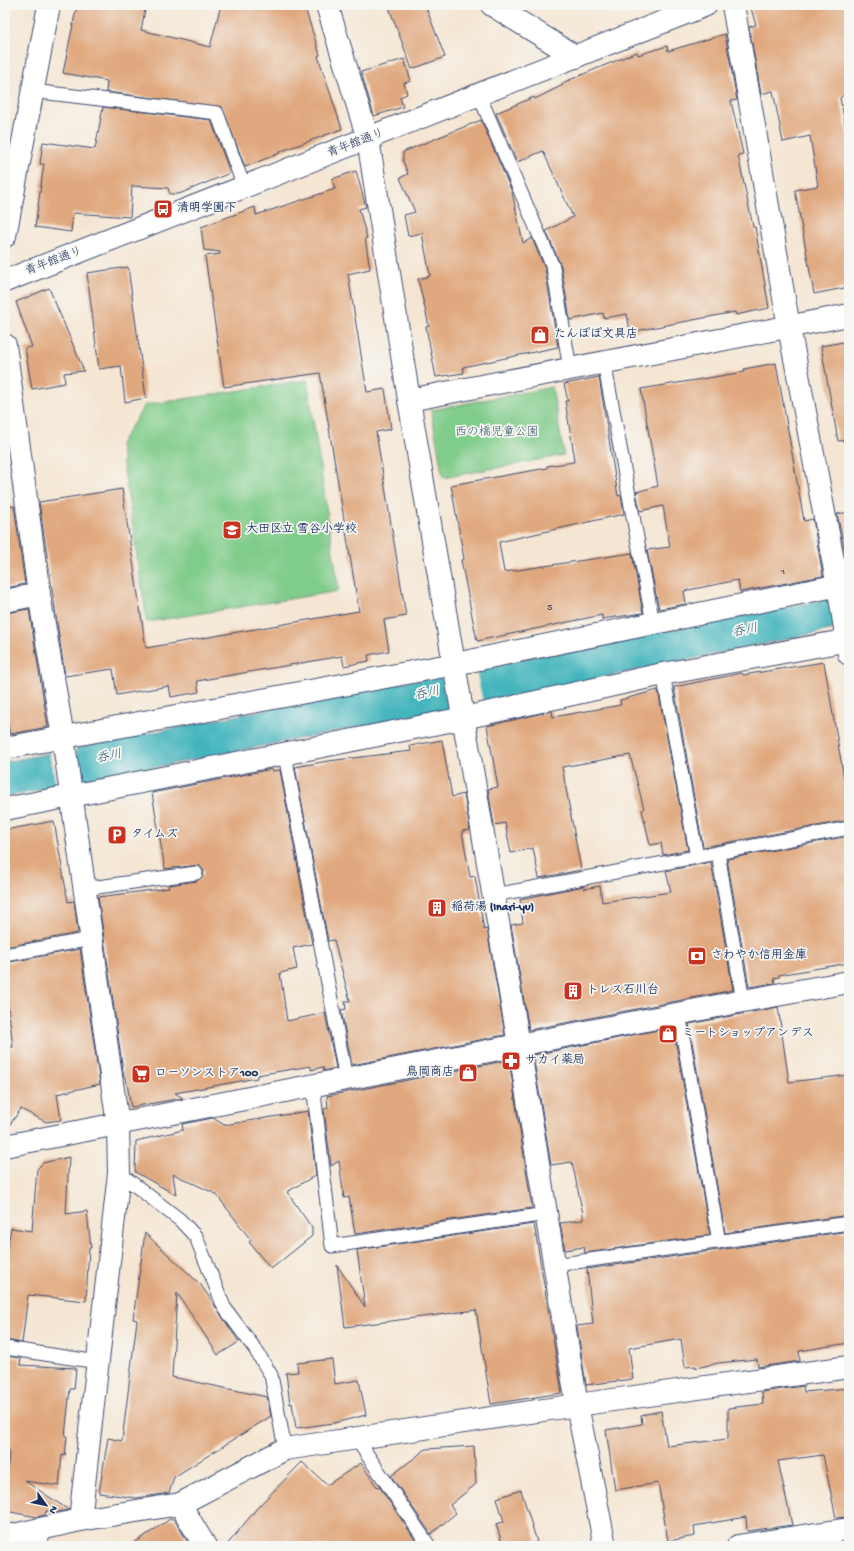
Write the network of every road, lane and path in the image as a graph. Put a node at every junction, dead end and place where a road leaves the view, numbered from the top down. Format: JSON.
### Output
{"nodes":[{"id":1,"x":49,"y":5,"type":"edge"},
{"id":2,"x":327,"y":5,"type":"edge"},
{"id":3,"x":492,"y":5,"type":"edge"},
{"id":4,"x":706,"y":5,"type":"edge"},
{"id":5,"x":733,"y":5,"type":"edge"},
{"id":6,"x":576,"y":57,"type":"junction"},
{"id":7,"x":32,"y":91,"type":"junction"},
{"id":8,"x":479,"y":95,"type":"junction"},
{"id":9,"x":368,"y":139,"type":"junction"},
{"id":10,"x":244,"y":187,"type":"junction"},
{"id":11,"x":5,"y":236,"type":"edge"},
{"id":12,"x":5,"y":281,"type":"edge"},
{"id":13,"x":849,"y":315,"type":"edge"},
{"id":14,"x":789,"y":327,"type":"junction"},
{"id":15,"x":5,"y":345,"type":"edge"},
{"id":16,"x":604,"y":362,"type":"junction"},
{"id":17,"x":570,"y":369,"type":"junction"},
{"id":18,"x":409,"y":400,"type":"junction"},
{"id":19,"x":842,"y":588,"type":"edge"},
{"id":20,"x":39,"y":594,"type":"junction"},
{"id":21,"x":5,"y":601,"type":"edge"},
{"id":22,"x":654,"y":623,"type":"junction"},
{"id":23,"x":848,"y":642,"type":"edge"},
{"id":24,"x":455,"y":667,"type":"junction"},
{"id":25,"x":663,"y":674,"type":"junction"},
{"id":26,"x":463,"y":712,"type":"junction"},
{"id":27,"x":63,"y":740,"type":"junction"},
{"id":28,"x":5,"y":748,"type":"edge"},
{"id":29,"x":285,"y":755,"type":"junction"},
{"id":30,"x":70,"y":794,"type":"junction"},
{"id":31,"x":5,"y":809,"type":"edge"},
{"id":32,"x":849,"y":828,"type":"edge"},
{"id":33,"x":718,"y":853,"type":"junction"},
{"id":34,"x":697,"y":857,"type":"junction"},
{"id":35,"x":196,"y":873,"type":"dead end"},
{"id":36,"x":84,"y":889,"type":"junction"},
{"id":37,"x":494,"y":895,"type":"junction"},
{"id":38,"x":91,"y":939,"type":"junction"},
{"id":39,"x":5,"y":955,"type":"edge"},
{"id":40,"x":849,"y":982,"type":"edge"},
{"id":41,"x":743,"y":1001,"type":"junction"},
{"id":42,"x":679,"y":1014,"type":"junction"},
{"id":43,"x":519,"y":1045,"type":"junction"},
{"id":44,"x":346,"y":1079,"type":"junction"},
{"id":45,"x":314,"y":1085,"type":"junction"},
{"id":46,"x":118,"y":1125,"type":"junction"},
{"id":47,"x":5,"y":1146,"type":"edge"},
{"id":48,"x":119,"y":1173,"type":"junction"},
{"id":49,"x":546,"y":1214,"type":"junction"},
{"id":50,"x":849,"y":1224,"type":"edge"},
{"id":51,"x":719,"y":1242,"type":"junction"},
{"id":52,"x":555,"y":1264,"type":"junction"},
{"id":53,"x":5,"y":1348,"type":"edge"},
{"id":54,"x":98,"y":1362,"type":"junction"},
{"id":55,"x":849,"y":1367,"type":"edge"},
{"id":56,"x":577,"y":1405,"type":"junction"},
{"id":57,"x":356,"y":1438,"type":"junction"},
{"id":58,"x":285,"y":1449,"type":"junction"},
{"id":59,"x":180,"y":1504,"type":"junction"},
{"id":60,"x":80,"y":1520,"type":"junction"},
{"id":61,"x":849,"y":1529,"type":"edge"},
{"id":62,"x":5,"y":1537,"type":"edge"},
{"id":63,"x":42,"y":1537,"type":"edge"},
{"id":64,"x":602,"y":1545,"type":"edge"},
{"id":65,"x":205,"y":1546,"type":"edge"},
{"id":66,"x":429,"y":1546,"type":"edge"},
{"id":67,"x":738,"y":1546,"type":"edge"}],
"edges":[{"from":1,"to":7,"type":"street"},
{"from":2,"to":9,"type":"street"},
{"from":3,"to":6,"type":"street"},
{"from":4,"to":6,"type":"street","name":"青年館通り"},
{"from":5,"to":14,"type":"street"},
{"from":6,"to":8,"type":"street","name":"青年館通り"},
{"from":7,"to":10,"type":"lane"},
{"from":7,"to":11,"type":"street"},
{"from":8,"to":9,"type":"street","name":"青年館通り"},
{"from":8,"to":17,"type":"lane"},
{"from":9,"to":10,"type":"street","name":"青年館通り"},
{"from":9,"to":18,"type":"street"},
{"from":10,"to":12,"type":"street","name":"青年館通り"},
{"from":13,"to":14,"type":"street"},
{"from":14,"to":16,"type":"street"},
{"from":14,"to":19,"type":"street"},
{"from":15,"to":20,"type":"street"},
{"from":16,"to":17,"type":"street"},
{"from":16,"to":22,"type":"lane"},
{"from":17,"to":18,"type":"street"},
{"from":18,"to":24,"type":"street"},
{"from":19,"to":22,"type":"street"},
{"from":19,"to":23,"type":"street"},
{"from":20,"to":21,"type":"street"},
{"from":20,"to":27,"type":"street"},
{"from":22,"to":24,"type":"street"},
{"from":23,"to":25,"type":"street"},
{"from":24,"to":26,"type":"street"},
{"from":24,"to":27,"type":"street"},
{"from":25,"to":26,"type":"street"},
{"from":25,"to":34,"type":"lane"},
{"from":26,"to":29,"type":"street"},
{"from":26,"to":37,"type":"street"},
{"from":27,"to":28,"type":"street"},
{"from":27,"to":30,"type":"street"},
{"from":29,"to":30,"type":"street"},
{"from":29,"to":44,"type":"lane"},
{"from":30,"to":31,"type":"street"},
{"from":30,"to":36,"type":"street"},
{"from":32,"to":33,"type":"lane"},
{"from":33,"to":34,"type":"lane"},
{"from":33,"to":41,"type":"lane"},
{"from":34,"to":37,"type":"lane"},
{"from":35,"to":36,"type":"lane"},
{"from":36,"to":38,"type":"street"},
{"from":37,"to":43,"type":"street"},
{"from":38,"to":39,"type":"lane"},
{"from":38,"to":46,"type":"street"},
{"from":40,"to":41,"type":"street"},
{"from":41,"to":42,"type":"street"},
{"from":42,"to":43,"type":"street"},
{"from":42,"to":51,"type":"lane"},
{"from":43,"to":44,"type":"street"},
{"from":43,"to":49,"type":"street"},
{"from":44,"to":45,"type":"street"},
{"from":45,"to":46,"type":"street"},
{"from":45,"to":49,"type":"lane"},
{"from":46,"to":47,"type":"street"},
{"from":46,"to":48,"type":"street"},
{"from":48,"to":54,"type":"street"},
{"from":48,"to":58,"type":"lane"},
{"from":49,"to":52,"type":"street"},
{"from":50,"to":51,"type":"lane"},
{"from":51,"to":52,"type":"lane"},
{"from":52,"to":56,"type":"street"},
{"from":53,"to":54,"type":"lane"},
{"from":54,"to":60,"type":"street"},
{"from":55,"to":56,"type":"street"},
{"from":56,"to":57,"type":"street"},
{"from":56,"to":64,"type":"street"},
{"from":57,"to":58,"type":"street"},
{"from":57,"to":66,"type":"lane"},
{"from":58,"to":59,"type":"street"},
{"from":59,"to":60,"type":"street"},
{"from":59,"to":65,"type":"street"},
{"from":60,"to":63,"type":"street"},
{"from":61,"to":67,"type":"street"},
{"from":62,"to":63,"type":"street"}]}
